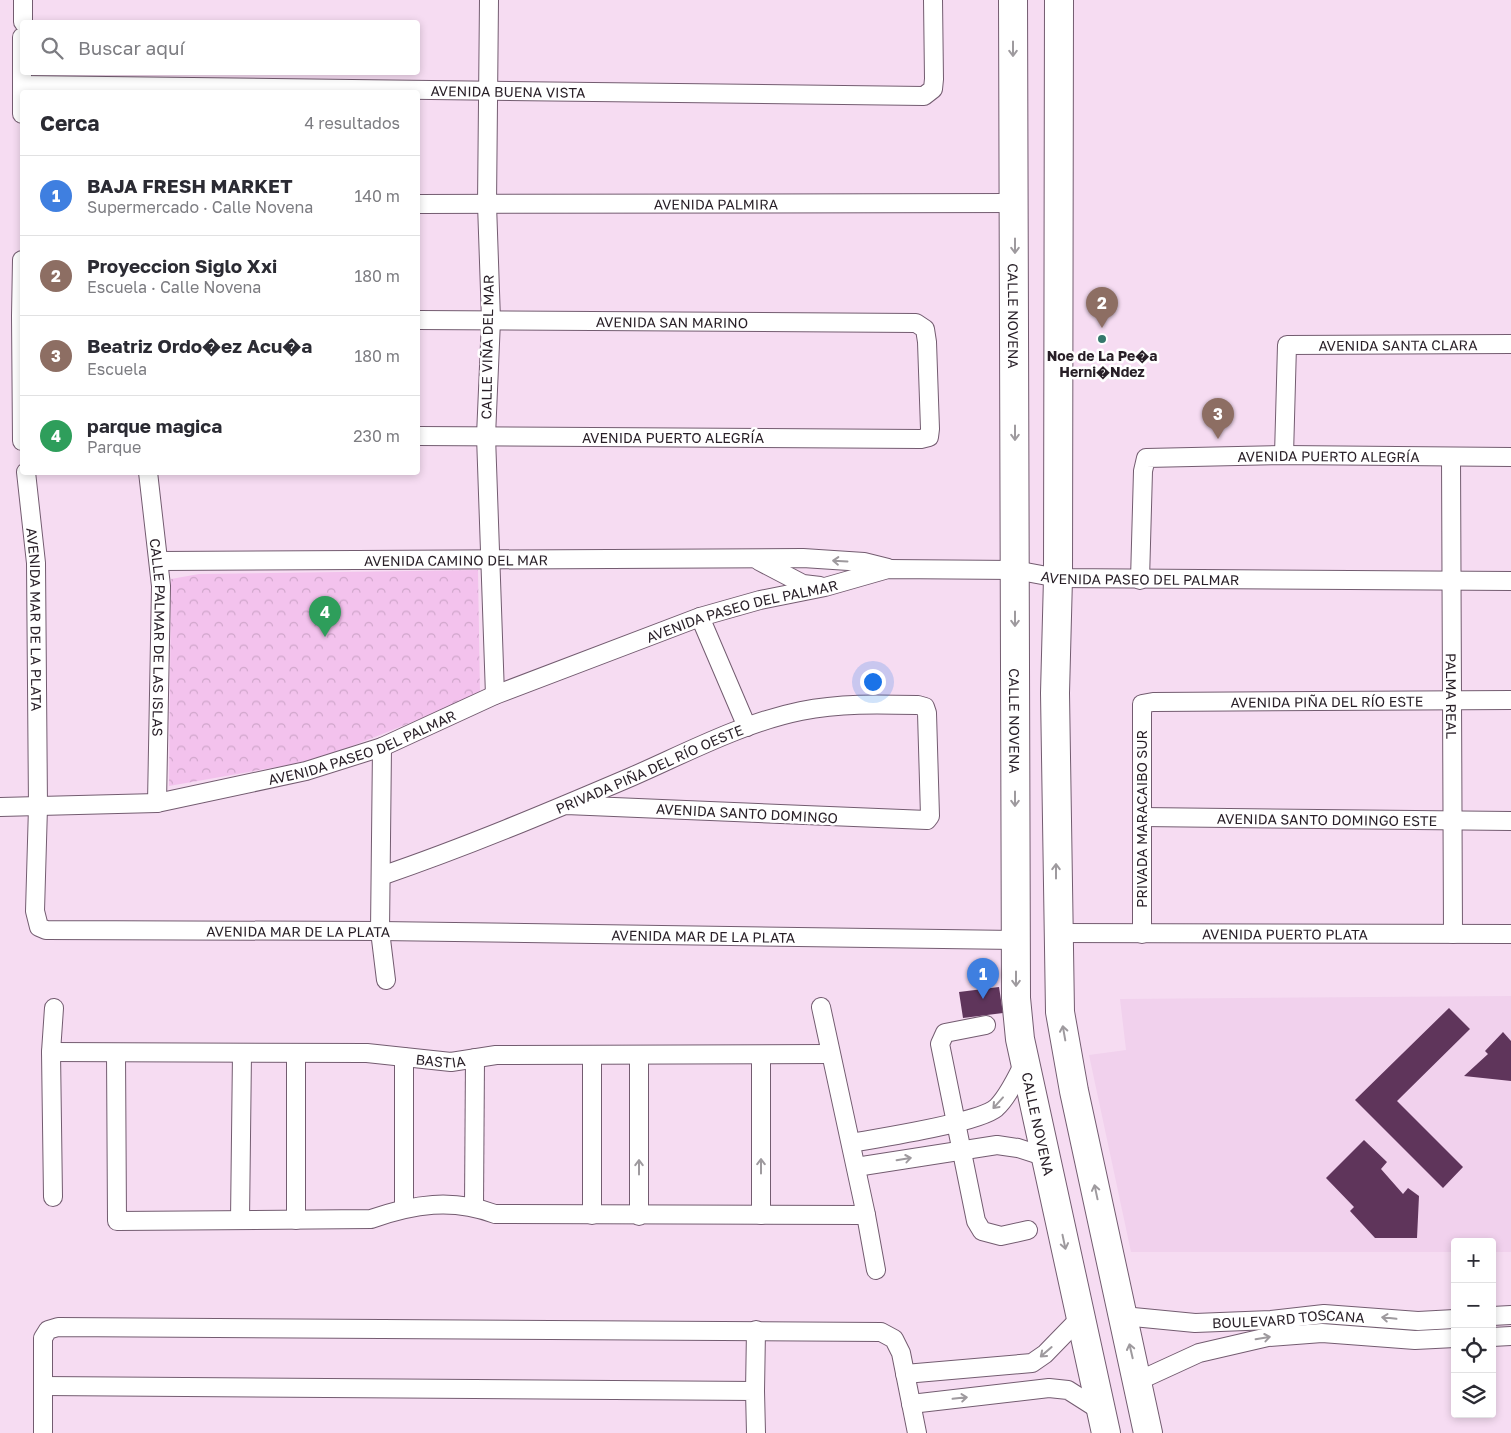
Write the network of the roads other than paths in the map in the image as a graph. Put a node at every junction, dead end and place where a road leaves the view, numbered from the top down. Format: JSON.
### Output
{"nodes":[{"id":1,"x":23,"y":0,"type":"edge"},
{"id":2,"x":489,"y":0,"type":"edge"},
{"id":3,"x":933,"y":0,"type":"edge"},
{"id":4,"x":1013,"y":0,"type":"edge"},
{"id":5,"x":1059,"y":0,"type":"edge"},
{"id":6,"x":23,"y":20,"type":"edge"},
{"id":7,"x":22,"y":75,"type":"edge"},
{"id":8,"x":22,"y":85,"type":"junction"},
{"id":9,"x":22,"y":90,"type":"edge"},
{"id":10,"x":410,"y":90,"type":"edge"},
{"id":11,"x":420,"y":90,"type":"edge"},
{"id":12,"x":488,"y":91,"type":"junction"},
{"id":13,"x":1015,"y":203,"type":"junction"},
{"id":14,"x":420,"y":204,"type":"edge"},
{"id":15,"x":487,"y":204,"type":"junction"},
{"id":16,"x":420,"y":320,"type":"edge"},
{"id":17,"x":490,"y":320,"type":"junction"},
{"id":18,"x":1511,"y":344,"type":"edge"},
{"id":19,"x":420,"y":436,"type":"edge"},
{"id":20,"x":486,"y":436,"type":"junction"},
{"id":21,"x":929,"y":437,"type":"joint"},
{"id":22,"x":1284,"y":455,"type":"junction"},
{"id":23,"x":1511,"y":457,"type":"edge"},
{"id":24,"x":1451,"y":458,"type":"junction"},
{"id":25,"x":26,"y":475,"type":"edge"},
{"id":26,"x":148,"y":475,"type":"edge"},
{"id":27,"x":489,"y":558,"type":"junction"},
{"id":28,"x":754,"y":559,"type":"junction"},
{"id":29,"x":160,"y":561,"type":"junction"},
{"id":30,"x":888,"y":568,"type":"junction"},
{"id":31,"x":1015,"y":570,"type":"junction"},
{"id":32,"x":1058,"y":578,"type":"junction"},
{"id":33,"x":1140,"y":580,"type":"junction"},
{"id":34,"x":1452,"y":580,"type":"junction"},
{"id":35,"x":1511,"y":581,"type":"edge"},
{"id":36,"x":825,"y":587,"type":"junction"},
{"id":37,"x":760,"y":600,"type":"junction"},
{"id":38,"x":700,"y":617,"type":"junction"},
{"id":39,"x":496,"y":695,"type":"junction"},
{"id":40,"x":1453,"y":700,"type":"junction"},
{"id":41,"x":1511,"y":700,"type":"edge"},
{"id":42,"x":1142,"y":704,"type":"joint"},
{"id":43,"x":747,"y":726,"type":"junction"},
{"id":44,"x":382,"y":747,"type":"junction"},
{"id":45,"x":157,"y":803,"type":"junction"},
{"id":46,"x":566,"y":805,"type":"junction"},
{"id":47,"x":0,"y":807,"type":"edge"},
{"id":48,"x":38,"y":807,"type":"junction"},
{"id":49,"x":1142,"y":817,"type":"junction"},
{"id":50,"x":927,"y":820,"type":"joint"},
{"id":51,"x":1452,"y":820,"type":"junction"},
{"id":52,"x":1511,"y":821,"type":"edge"},
{"id":53,"x":381,"y":876,"type":"junction"},
{"id":54,"x":380,"y":931,"type":"junction"},
{"id":55,"x":1057,"y":933,"type":"junction"},
{"id":56,"x":1142,"y":934,"type":"junction"},
{"id":57,"x":1453,"y":934,"type":"junction"},
{"id":58,"x":1511,"y":934,"type":"edge"},
{"id":59,"x":1015,"y":940,"type":"junction"},
{"id":60,"x":386,"y":980,"type":"dead end"},
{"id":61,"x":821,"y":1007,"type":"dead end"},
{"id":62,"x":54,"y":1008,"type":"dead end"},
{"id":63,"x":986,"y":1025,"type":"dead end"},
{"id":64,"x":52,"y":1052,"type":"junction"},
{"id":65,"x":116,"y":1053,"type":"junction"},
{"id":66,"x":242,"y":1053,"type":"junction"},
{"id":67,"x":296,"y":1053,"type":"junction"},
{"id":68,"x":830,"y":1054,"type":"junction"},
{"id":69,"x":592,"y":1055,"type":"junction"},
{"id":70,"x":761,"y":1055,"type":"junction"},
{"id":71,"x":639,"y":1056,"type":"junction"},
{"id":72,"x":404,"y":1057,"type":"junction"},
{"id":73,"x":475,"y":1058,"type":"junction"},
{"id":74,"x":1025,"y":1062,"type":"junction"},
{"id":75,"x":956,"y":1122,"type":"junction"},
{"id":76,"x":851,"y":1143,"type":"junction"},
{"id":77,"x":961,"y":1150,"type":"junction"},
{"id":78,"x":1046,"y":1157,"type":"junction"},
{"id":79,"x":856,"y":1167,"type":"junction"},
{"id":80,"x":53,"y":1197,"type":"dead end"},
{"id":81,"x":474,"y":1206,"type":"junction"},
{"id":82,"x":404,"y":1207,"type":"junction"},
{"id":83,"x":592,"y":1215,"type":"junction"},
{"id":84,"x":761,"y":1215,"type":"junction"},
{"id":85,"x":866,"y":1215,"type":"junction"},
{"id":86,"x":640,"y":1216,"type":"junction"},
{"id":87,"x":240,"y":1220,"type":"junction"},
{"id":88,"x":296,"y":1220,"type":"junction"},
{"id":89,"x":1028,"y":1230,"type":"dead end"},
{"id":90,"x":876,"y":1270,"type":"dead end"},
{"id":91,"x":1511,"y":1315,"type":"edge"},
{"id":92,"x":1123,"y":1316,"type":"junction"},
{"id":93,"x":1496,"y":1316,"type":"edge"},
{"id":94,"x":1081,"y":1317,"type":"junction"},
{"id":95,"x":1451,"y":1319,"type":"edge"},
{"id":96,"x":1418,"y":1321,"type":"junction"},
{"id":97,"x":1227,"y":1322,"type":"junction"},
{"id":98,"x":756,"y":1330,"type":"junction"},
{"id":99,"x":1511,"y":1336,"type":"edge"},
{"id":100,"x":1496,"y":1337,"type":"edge"},
{"id":101,"x":1451,"y":1338,"type":"edge"},
{"id":102,"x":1415,"y":1340,"type":"junction"},
{"id":103,"x":1231,"y":1344,"type":"junction"},
{"id":104,"x":1005,"y":1366,"type":"junction"},
{"id":105,"x":905,"y":1374,"type":"junction"},
{"id":106,"x":1138,"y":1381,"type":"junction"},
{"id":107,"x":43,"y":1386,"type":"junction"},
{"id":108,"x":755,"y":1391,"type":"junction"},
{"id":109,"x":1009,"y":1393,"type":"junction"},
{"id":110,"x":911,"y":1404,"type":"junction"},
{"id":111,"x":1103,"y":1422,"type":"edge"},
{"id":112,"x":43,"y":1433,"type":"edge"},
{"id":113,"x":756,"y":1433,"type":"edge"},
{"id":114,"x":917,"y":1433,"type":"edge"},
{"id":115,"x":1148,"y":1433,"type":"edge"}],
"edges":[{"from":1,"to":6,"type":"street"},
{"from":2,"to":12,"type":"street","name":"CALLE VIÑA DEL MAR"},
{"from":3,"to":12,"type":"street","name":"AVENIDA BUENA VISTA"},
{"from":4,"to":13,"type":"main road","name":"CALLE NOVENA","one_way":true},
{"from":5,"to":32,"type":"main road"},
{"from":7,"to":8,"type":"street"},
{"from":8,"to":9,"type":"street"},
{"from":8,"to":10,"type":"street","name":"AVENIDA BUENA VISTA"},
{"from":11,"to":12,"type":"street","name":"AVENIDA BUENA VISTA"},
{"from":12,"to":15,"type":"street","name":"CALLE VIÑA DEL MAR"},
{"from":13,"to":15,"type":"street","name":"AVENIDA PALMIRA"},
{"from":13,"to":31,"type":"main road","name":"CALLE NOVENA","one_way":true},
{"from":14,"to":15,"type":"street","name":"AVENIDA PALMIRA"},
{"from":15,"to":17,"type":"street","name":"CALLE VIÑA DEL MAR"},
{"from":16,"to":17,"type":"street","name":"AVENIDA SAN MARINO"},
{"from":17,"to":20,"type":"street","name":"CALLE VIÑA DEL MAR"},
{"from":17,"to":21,"type":"street","name":"AVENIDA SAN MARINO"},
{"from":18,"to":22,"type":"street","name":"AVENIDA SANTA CLARA"},
{"from":19,"to":20,"type":"street","name":"AVENIDA PUERTO ALEGRÍA"},
{"from":20,"to":21,"type":"street","name":"AVENIDA PUERTO ALEGRÍA"},
{"from":20,"to":27,"type":"street","name":"CALLE VIÑA DEL MAR"},
{"from":22,"to":24,"type":"street","name":"AVENIDA PUERTO ALEGRÍA"},
{"from":22,"to":33,"type":"street","name":"AVENIDA PUERTO ALEGRÍA"},
{"from":23,"to":24,"type":"street","name":"AVENIDA PUERTO ALEGRÍA"},
{"from":24,"to":34,"type":"street","name":"PALMA REAL"},
{"from":25,"to":48,"type":"street","name":"AVENIDA MAR DE LA PLATA"},
{"from":26,"to":29,"type":"street","name":"CALLE PALMAR DE LAS ISLAS"},
{"from":27,"to":28,"type":"street","name":"AVENIDA CAMINO DEL MAR"},
{"from":27,"to":29,"type":"street","name":"AVENIDA CAMINO DEL MAR"},
{"from":27,"to":39,"type":"street","name":"CALLE VIÑA DEL MAR"},
{"from":30,"to":28,"type":"street","name":"AVENIDA CAMINO DEL MAR","one_way":true},
{"from":28,"to":36,"type":"street","name":"AVENIDA CAMINO DEL MAR"},
{"from":28,"to":37,"type":"street"},
{"from":29,"to":45,"type":"street","name":"CALLE PALMAR DE LAS ISLAS"},
{"from":30,"to":31,"type":"street","name":"AVENIDA PASEO DEL PALMAR"},
{"from":30,"to":36,"type":"street","name":"AVENIDA PASEO DEL PALMAR"},
{"from":31,"to":32,"type":"street","name":"AVENIDA PASEO DEL PALMAR"},
{"from":31,"to":59,"type":"main road","name":"CALLE NOVENA","one_way":true},
{"from":32,"to":33,"type":"street","name":"AVENIDA PASEO DEL PALMAR"},
{"from":55,"to":32,"type":"main road","one_way":true},
{"from":33,"to":34,"type":"street","name":"AVENIDA PASEO DEL PALMAR"},
{"from":34,"to":35,"type":"street","name":"AVENIDA PASEO DEL PALMAR"},
{"from":34,"to":40,"type":"street","name":"PALMA REAL"},
{"from":36,"to":37,"type":"street","name":"AVENIDA PASEO DEL PALMAR"},
{"from":37,"to":38,"type":"street","name":"AVENIDA PASEO DEL PALMAR"},
{"from":38,"to":39,"type":"street","name":"AVENIDA PASEO DEL PALMAR"},
{"from":38,"to":43,"type":"street"},
{"from":39,"to":44,"type":"street","name":"AVENIDA PASEO DEL PALMAR"},
{"from":40,"to":41,"type":"street","name":"AVENIDA PIÑA DEL RÍO ESTE"},
{"from":40,"to":42,"type":"street","name":"AVENIDA PIÑA DEL RÍO ESTE"},
{"from":40,"to":51,"type":"street","name":"PALMA REAL"},
{"from":42,"to":49,"type":"street","name":"PRIVADA MARACAIBO SUR"},
{"from":43,"to":46,"type":"street","name":"PRIVADA PIÑA DEL RÍO OESTE"},
{"from":43,"to":50,"type":"street","name":"PRIVADA PIÑA DEL RÍO OESTE"},
{"from":44,"to":45,"type":"street","name":"AVENIDA PASEO DEL PALMAR"},
{"from":44,"to":53,"type":"street"},
{"from":45,"to":48,"type":"street","name":"AVENIDA PASEO DEL PALMAR"},
{"from":46,"to":50,"type":"street","name":"AVENIDA SANTO DOMINGO"},
{"from":46,"to":53,"type":"street","name":"PRIVADA PIÑA DEL RÍO OESTE"},
{"from":47,"to":48,"type":"street","name":"AVENIDA PASEO DEL PALMAR"},
{"from":48,"to":54,"type":"street","name":"AVENIDA MAR DE LA PLATA"},
{"from":49,"to":51,"type":"street","name":"AVENIDA SANTO DOMINGO ESTE"},
{"from":49,"to":56,"type":"street","name":"PRIVADA MARACAIBO SUR"},
{"from":51,"to":52,"type":"street","name":"AVENIDA SANTO DOMINGO ESTE"},
{"from":51,"to":57,"type":"street","name":"PALMA REAL"},
{"from":53,"to":54,"type":"street"},
{"from":54,"to":59,"type":"street","name":"AVENIDA MAR DE LA PLATA"},
{"from":54,"to":60,"type":"street"},
{"from":55,"to":56,"type":"street","name":"AVENIDA PUERTO PLATA"},
{"from":92,"to":55,"type":"main road","one_way":true},
{"from":56,"to":57,"type":"street","name":"AVENIDA PUERTO PLATA"},
{"from":57,"to":58,"type":"street","name":"AVENIDA PUERTO PLATA"},
{"from":59,"to":74,"type":"main road","name":"CALLE NOVENA","one_way":true},
{"from":61,"to":68,"type":"street"},
{"from":62,"to":64,"type":"street"},
{"from":63,"to":75,"type":"street"},
{"from":64,"to":65,"type":"street","name":"BASTIA"},
{"from":64,"to":80,"type":"street"},
{"from":65,"to":66,"type":"street","name":"BASTIA"},
{"from":65,"to":87,"type":"street"},
{"from":66,"to":67,"type":"street","name":"BASTIA"},
{"from":66,"to":87,"type":"street"},
{"from":67,"to":72,"type":"street","name":"BASTIA"},
{"from":67,"to":88,"type":"street"},
{"from":68,"to":70,"type":"street","name":"BASTIA"},
{"from":68,"to":76,"type":"street"},
{"from":69,"to":71,"type":"street","name":"BASTIA"},
{"from":69,"to":73,"type":"street","name":"BASTIA"},
{"from":69,"to":83,"type":"street"},
{"from":70,"to":71,"type":"street","name":"BASTIA"},
{"from":84,"to":70,"type":"street","one_way":true},
{"from":86,"to":71,"type":"street","one_way":true},
{"from":72,"to":73,"type":"street","name":"BASTIA"},
{"from":72,"to":82,"type":"street"},
{"from":73,"to":81,"type":"street"},
{"from":74,"to":75,"type":"street","one_way":true},
{"from":74,"to":78,"type":"main road","name":"CALLE NOVENA"},
{"from":75,"to":76,"type":"street"},
{"from":75,"to":77,"type":"street"},
{"from":76,"to":79,"type":"street"},
{"from":77,"to":78,"type":"street"},
{"from":79,"to":77,"type":"street","one_way":true},
{"from":77,"to":89,"type":"street"},
{"from":78,"to":94,"type":"main road","name":"CALLE NOVENA","one_way":true},
{"from":79,"to":85,"type":"street"},
{"from":81,"to":82,"type":"street"},
{"from":81,"to":83,"type":"street"},
{"from":82,"to":88,"type":"street"},
{"from":83,"to":86,"type":"street"},
{"from":84,"to":85,"type":"street"},
{"from":84,"to":86,"type":"street"},
{"from":85,"to":90,"type":"street"},
{"from":87,"to":88,"type":"street"},
{"from":91,"to":93,"type":"street"},
{"from":92,"to":97,"type":"street","name":"BOULEVARD TOSCANA"},
{"from":106,"to":92,"type":"main road","one_way":true},
{"from":94,"to":104,"type":"street","one_way":true},
{"from":94,"to":111,"type":"main road","name":"CALLE NOVENA"},
{"from":95,"to":96,"type":"street","name":"BOULEVARD TOSCANA"},
{"from":96,"to":97,"type":"street","name":"BOULEVARD TOSCANA","one_way":true},
{"from":96,"to":102,"type":"street"},
{"from":97,"to":103,"type":"street"},
{"from":98,"to":105,"type":"street"},
{"from":98,"to":107,"type":"street"},
{"from":98,"to":108,"type":"street"},
{"from":99,"to":100,"type":"street"},
{"from":101,"to":102,"type":"street","name":"BOULEVARD TOSCANA"},
{"from":103,"to":102,"type":"street","name":"BOULEVARD TOSCANA","one_way":true},
{"from":103,"to":106,"type":"street","name":"BOULEVARD TOSCANA"},
{"from":104,"to":105,"type":"street"},
{"from":104,"to":109,"type":"street"},
{"from":105,"to":110,"type":"street"},
{"from":106,"to":115,"type":"main road"},
{"from":107,"to":108,"type":"street"},
{"from":107,"to":112,"type":"street"},
{"from":108,"to":113,"type":"street"},
{"from":110,"to":109,"type":"street","one_way":true},
{"from":109,"to":111,"type":"street"},
{"from":110,"to":114,"type":"street"}]}
